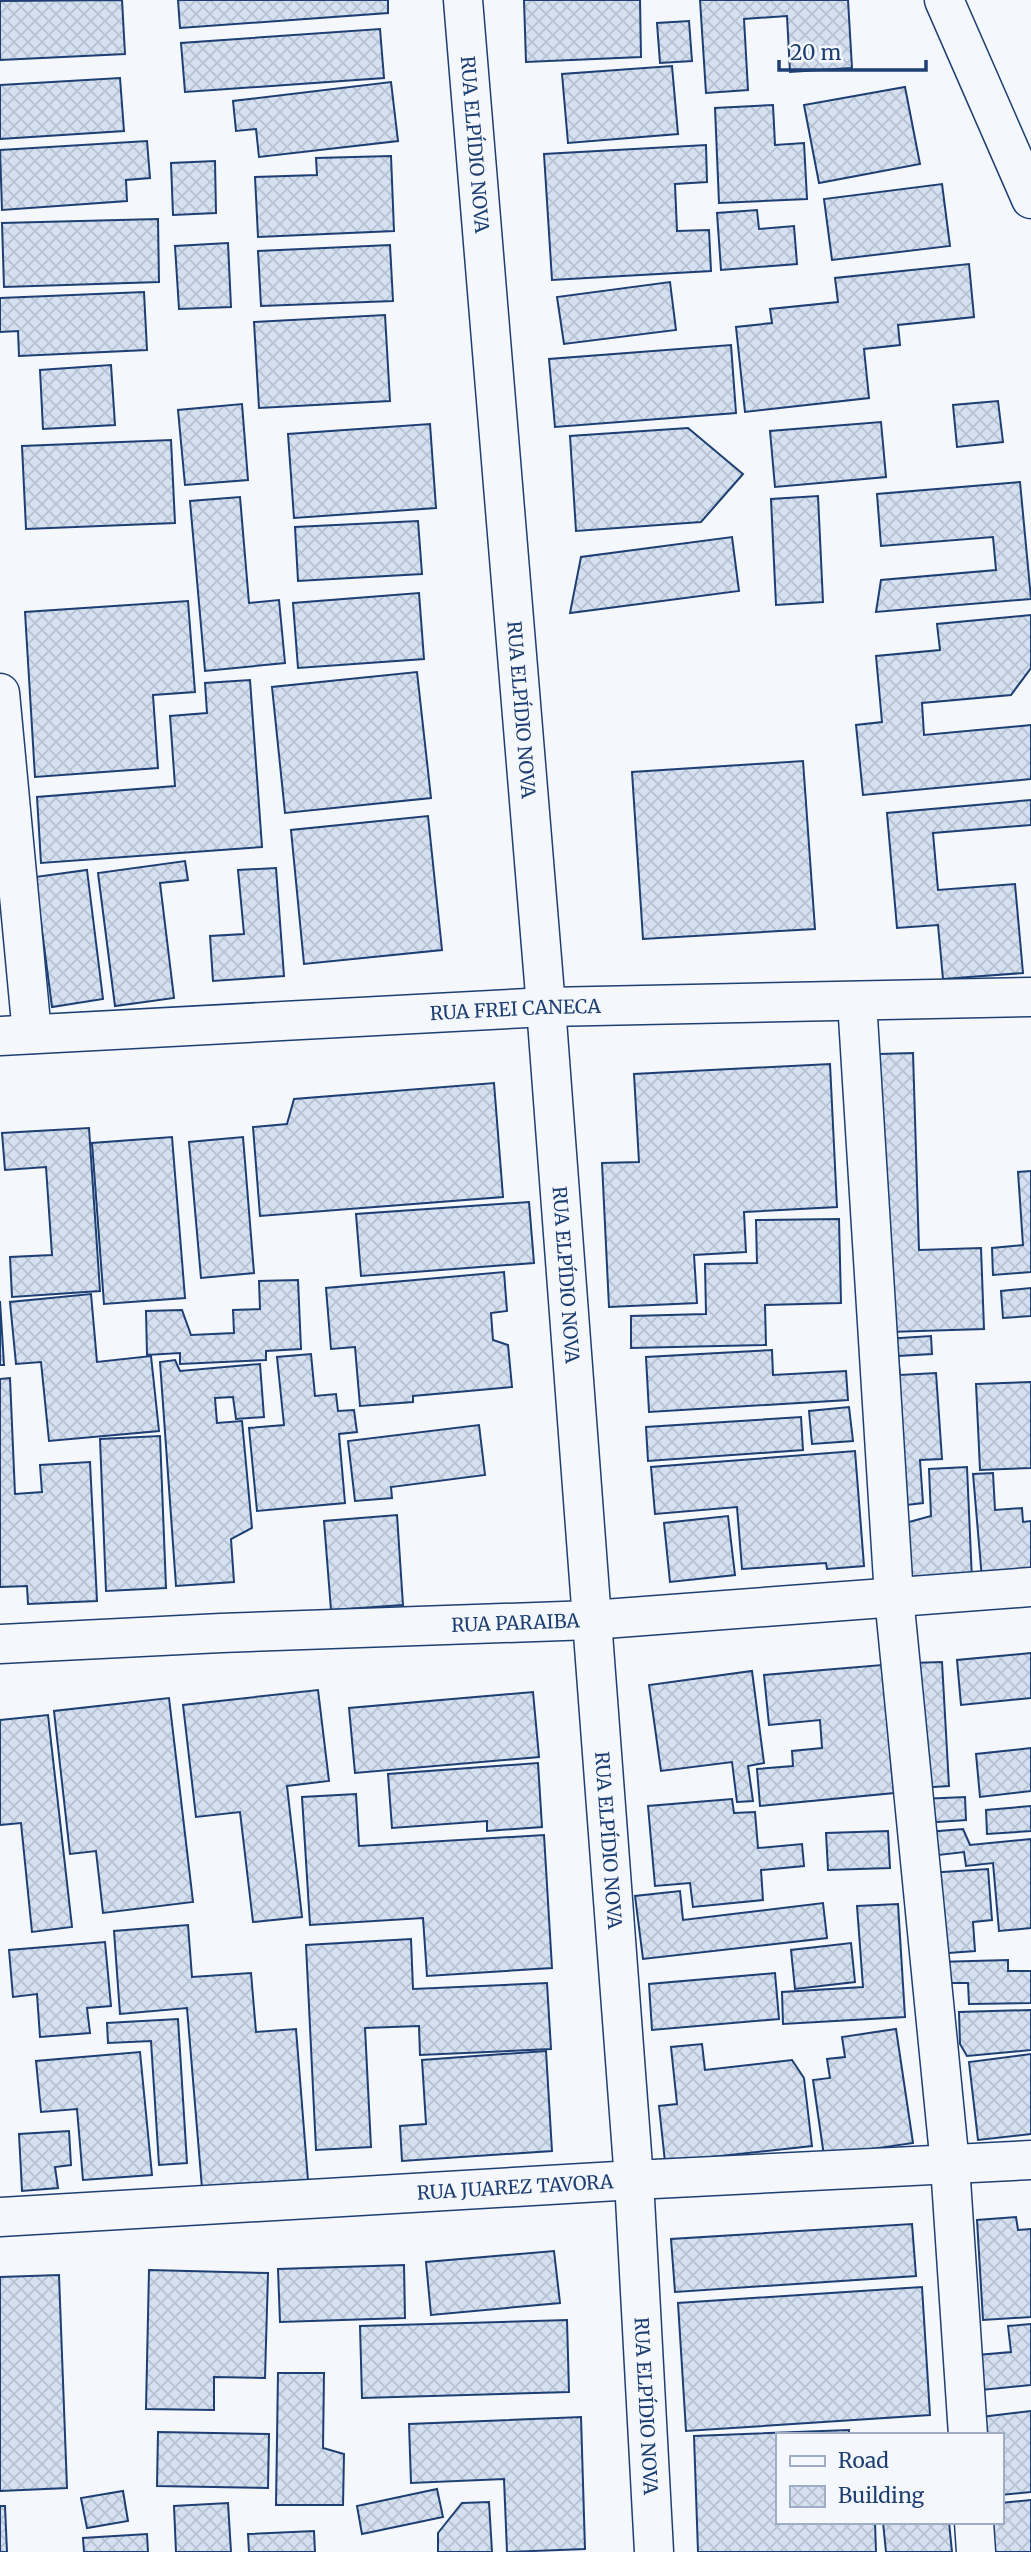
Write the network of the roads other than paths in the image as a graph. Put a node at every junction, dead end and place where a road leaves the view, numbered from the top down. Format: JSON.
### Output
{"nodes":[{"id":1,"x":463,"y":0,"type":"edge"},
{"id":2,"x":944,"y":0,"type":"edge"},
{"id":3,"x":1031,"y":199,"type":"edge"},
{"id":4,"x":0,"y":693,"type":"edge"},
{"id":5,"x":1031,"y":997,"type":"edge"},
{"id":6,"x":857,"y":1001,"type":"junction"},
{"id":7,"x":546,"y":1007,"type":"junction"},
{"id":8,"x":16,"y":1035,"type":"edge"},
{"id":9,"x":1031,"y":1587,"type":"edge"},
{"id":10,"x":894,"y":1597,"type":"junction"},
{"id":11,"x":591,"y":1620,"type":"junction"},
{"id":12,"x":0,"y":1644,"type":"edge"},
{"id":13,"x":1031,"y":2160,"type":"edge"},
{"id":14,"x":950,"y":2165,"type":"junction"},
{"id":15,"x":634,"y":2180,"type":"junction"},
{"id":16,"x":0,"y":2217,"type":"edge"},
{"id":17,"x":968,"y":2433,"type":"edge"},
{"id":18,"x":974,"y":2524,"type":"edge"},
{"id":19,"x":654,"y":2552,"type":"edge"},
{"id":20,"x":976,"y":2552,"type":"edge"}],
"edges":[{"from":1,"to":7,"type":"street","name":"RUA ELPÍDIO NOVA"},
{"from":2,"to":3,"type":"street"},
{"from":4,"to":8,"type":"street"},
{"from":5,"to":6,"type":"street","name":"RUA FREI CANECA"},
{"from":6,"to":7,"type":"street","name":"RUA FREI CANECA"},
{"from":6,"to":10,"type":"street"},
{"from":7,"to":8,"type":"street","name":"RUA FREI CANECA"},
{"from":7,"to":11,"type":"street","name":"RUA ELPÍDIO NOVA"},
{"from":9,"to":10,"type":"street","name":"RUA PARAIBA"},
{"from":10,"to":11,"type":"street","name":"RUA PARAIBA"},
{"from":10,"to":14,"type":"street"},
{"from":11,"to":12,"type":"street","name":"RUA PARAIBA"},
{"from":11,"to":15,"type":"street","name":"RUA ELPÍDIO NOVA"},
{"from":13,"to":14,"type":"street","name":"RUA JUAREZ TAVORA"},
{"from":14,"to":15,"type":"street","name":"RUA JUAREZ TAVORA"},
{"from":14,"to":17,"type":"street"},
{"from":15,"to":16,"type":"street","name":"RUA JUAREZ TAVORA"},
{"from":15,"to":19,"type":"street","name":"RUA ELPÍDIO NOVA"},
{"from":18,"to":20,"type":"street"}]}
